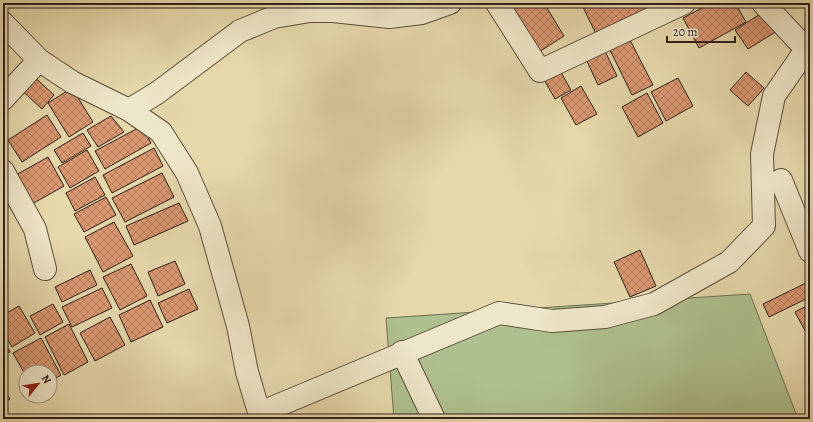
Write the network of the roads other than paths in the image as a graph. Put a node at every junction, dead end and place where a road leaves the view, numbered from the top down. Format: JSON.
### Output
{"nodes":[{"id":1,"x":450,"y":3,"type":"edge"},
{"id":2,"x":497,"y":3,"type":"edge"},
{"id":3,"x":684,"y":3,"type":"edge"},
{"id":4,"x":763,"y":3,"type":"edge"},
{"id":5,"x":330,"y":7,"type":"edge"},
{"id":6,"x":3,"y":23,"type":"edge"},
{"id":7,"x":809,"y":47,"type":"edge"},
{"id":8,"x":39,"y":60,"type":"junction"},
{"id":9,"x":3,"y":99,"type":"edge"},
{"id":10,"x":129,"y":110,"type":"junction"},
{"id":11,"x":3,"y":171,"type":"edge"},
{"id":12,"x":781,"y":180,"type":"dead end"},
{"id":13,"x":810,"y":251,"type":"edge"},
{"id":14,"x":45,"y":269,"type":"dead end"},
{"id":15,"x":402,"y":352,"type":"junction"},
{"id":16,"x":260,"y":416,"type":"edge"},
{"id":17,"x":434,"y":419,"type":"edge"}],
"edges":[{"from":1,"to":5,"type":"street"},
{"from":2,"to":3,"type":"street"},
{"from":4,"to":7,"type":"street"},
{"from":5,"to":10,"type":"street"},
{"from":6,"to":8,"type":"street"},
{"from":7,"to":15,"type":"street"},
{"from":8,"to":9,"type":"street"},
{"from":8,"to":10,"type":"street"},
{"from":10,"to":16,"type":"street"},
{"from":11,"to":14,"type":"street"},
{"from":12,"to":13,"type":"street"},
{"from":15,"to":16,"type":"street"},
{"from":15,"to":17,"type":"street"}]}
